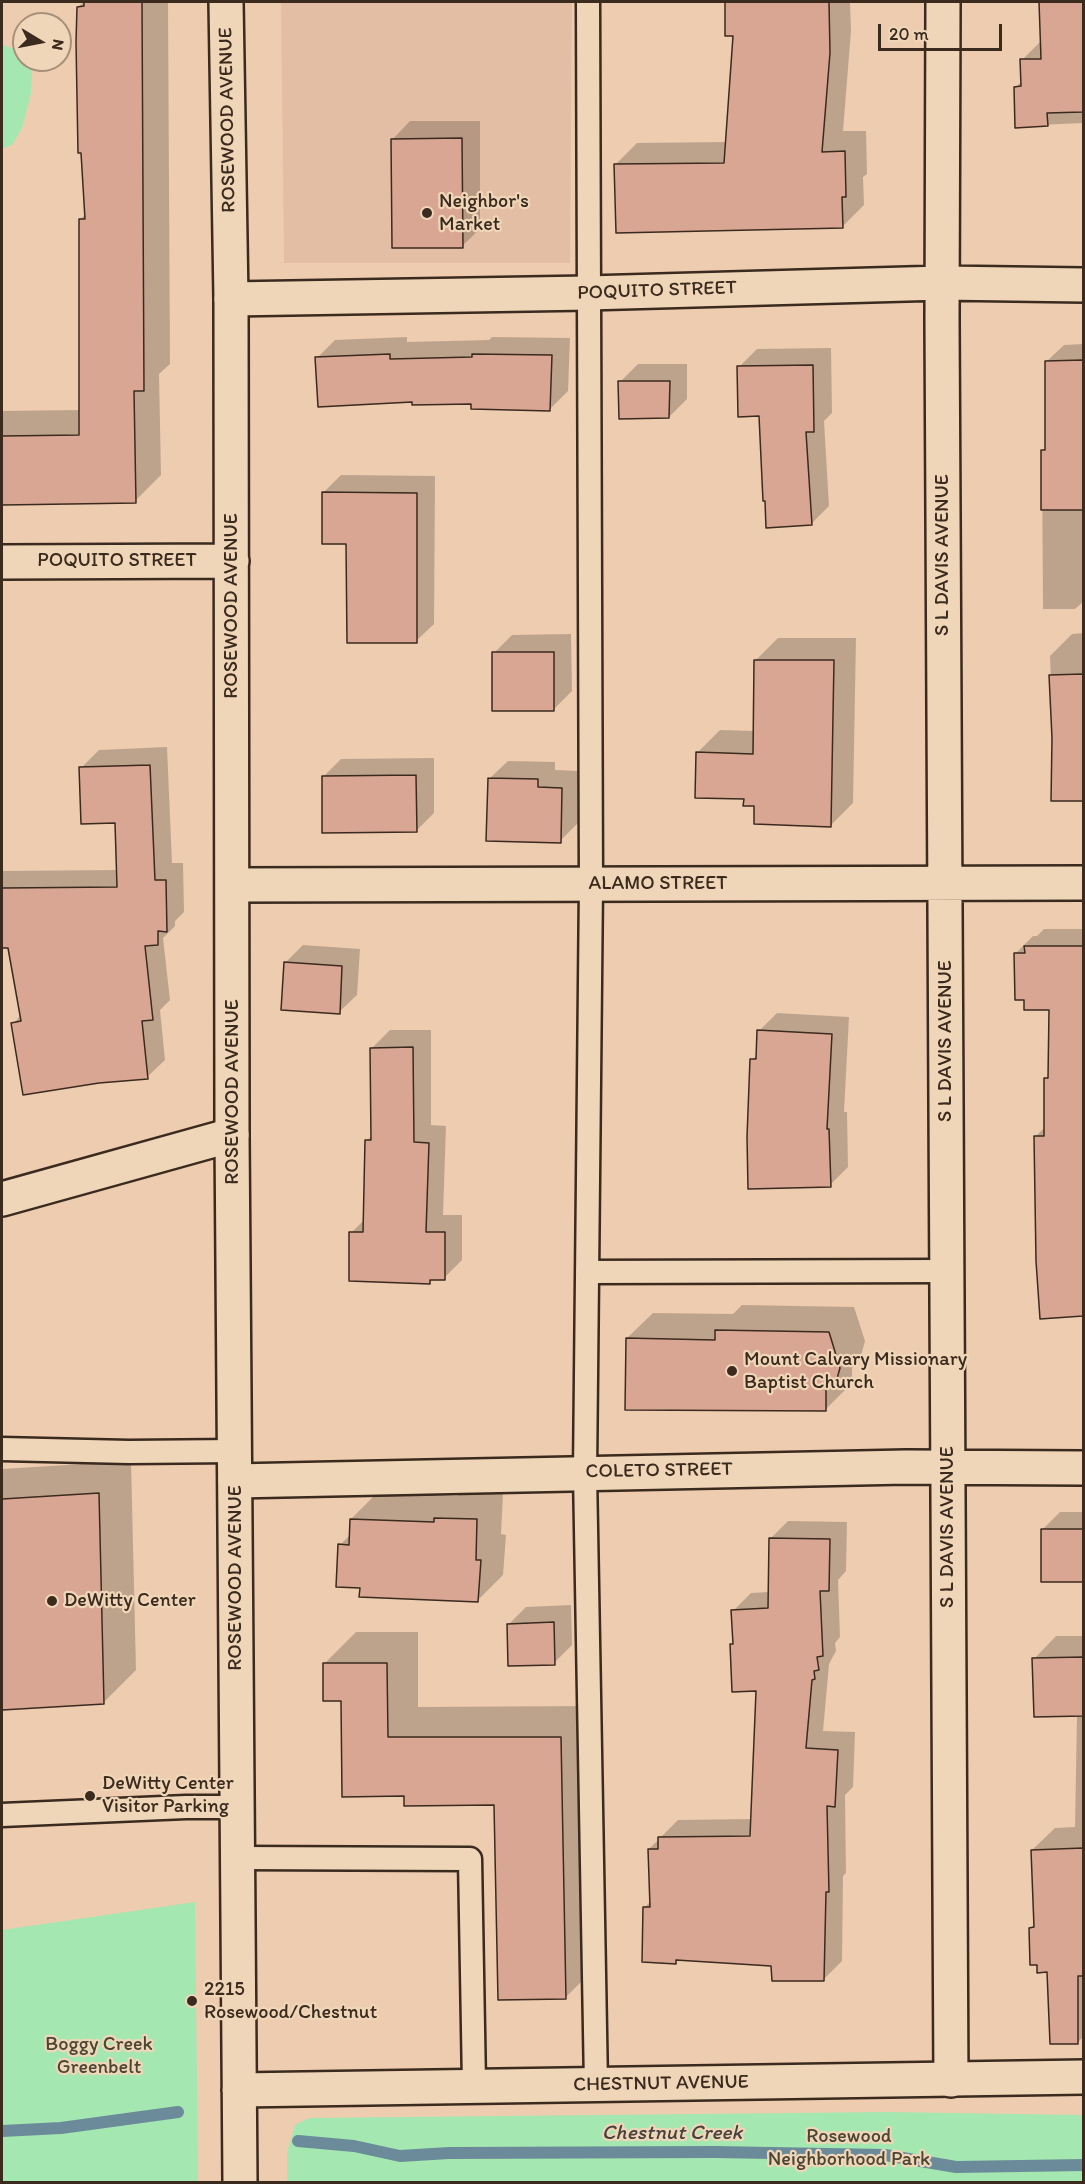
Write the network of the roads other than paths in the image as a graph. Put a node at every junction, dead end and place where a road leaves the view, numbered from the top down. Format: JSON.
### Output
{"nodes":[{"id":1,"x":226,"y":2,"type":"edge"},
{"id":2,"x":588,"y":2,"type":"edge"},
{"id":3,"x":943,"y":2,"type":"edge"},
{"id":4,"x":942,"y":284,"type":"junction"},
{"id":5,"x":1083,"y":285,"type":"edge"},
{"id":6,"x":588,"y":293,"type":"junction"},
{"id":7,"x":231,"y":299,"type":"junction"},
{"id":8,"x":232,"y":561,"type":"junction"},
{"id":9,"x":2,"y":562,"type":"edge"},
{"id":10,"x":945,"y":883,"type":"junction"},
{"id":11,"x":1083,"y":883,"type":"edge"},
{"id":12,"x":591,"y":884,"type":"junction"},
{"id":13,"x":233,"y":885,"type":"junction"},
{"id":14,"x":232,"y":1135,"type":"junction"},
{"id":15,"x":2,"y":1199,"type":"edge"},
{"id":16,"x":947,"y":1271,"type":"junction"},
{"id":17,"x":586,"y":1272,"type":"junction"},
{"id":18,"x":2,"y":1449,"type":"edge"},
{"id":19,"x":235,"y":1466,"type":"junction"},
{"id":20,"x":948,"y":1466,"type":"junction"},
{"id":21,"x":1083,"y":1468,"type":"edge"},
{"id":22,"x":585,"y":1473,"type":"junction"},
{"id":23,"x":238,"y":1806,"type":"junction"},
{"id":24,"x":2,"y":1815,"type":"edge"},
{"id":25,"x":238,"y":1858,"type":"junction"},
{"id":26,"x":1083,"y":2077,"type":"edge"},
{"id":27,"x":951,"y":2080,"type":"junction"},
{"id":28,"x":474,"y":2085,"type":"junction"},
{"id":29,"x":596,"y":2085,"type":"junction"},
{"id":30,"x":239,"y":2090,"type":"junction"},
{"id":31,"x":240,"y":2182,"type":"edge"}],
"edges":[{"from":1,"to":7,"type":"street","name":"ROSEWOOD AVENUE"},
{"from":2,"to":6,"type":"lane"},
{"from":3,"to":4,"type":"street","name":"S L DAVIS AVENUE"},
{"from":4,"to":5,"type":"street","name":"POQUITO STREET"},
{"from":4,"to":6,"type":"street","name":"POQUITO STREET"},
{"from":4,"to":10,"type":"street","name":"S L DAVIS AVENUE"},
{"from":6,"to":7,"type":"street","name":"POQUITO STREET"},
{"from":6,"to":12,"type":"lane"},
{"from":7,"to":8,"type":"street","name":"ROSEWOOD AVENUE"},
{"from":8,"to":9,"type":"street","name":"POQUITO STREET"},
{"from":8,"to":13,"type":"street","name":"ROSEWOOD AVENUE"},
{"from":10,"to":11,"type":"street","name":"ALAMO STREET"},
{"from":10,"to":12,"type":"street","name":"ALAMO STREET"},
{"from":10,"to":16,"type":"street","name":"S L DAVIS AVENUE"},
{"from":12,"to":13,"type":"street","name":"ALAMO STREET"},
{"from":12,"to":17,"type":"lane"},
{"from":13,"to":14,"type":"street","name":"ROSEWOOD AVENUE"},
{"from":14,"to":15,"type":"street"},
{"from":14,"to":19,"type":"street","name":"ROSEWOOD AVENUE"},
{"from":16,"to":17,"type":"lane"},
{"from":16,"to":20,"type":"street","name":"S L DAVIS AVENUE"},
{"from":17,"to":22,"type":"lane"},
{"from":18,"to":19,"type":"lane"},
{"from":19,"to":22,"type":"street","name":"COLETO STREET"},
{"from":19,"to":23,"type":"street","name":"ROSEWOOD AVENUE"},
{"from":20,"to":21,"type":"street","name":"COLETO STREET"},
{"from":20,"to":22,"type":"street","name":"COLETO STREET"},
{"from":20,"to":27,"type":"street","name":"S L DAVIS AVENUE"},
{"from":22,"to":29,"type":"lane"},
{"from":23,"to":24,"type":"lane"},
{"from":23,"to":25,"type":"street","name":"ROSEWOOD AVENUE"},
{"from":25,"to":28,"type":"lane"},
{"from":25,"to":30,"type":"street","name":"ROSEWOOD AVENUE"},
{"from":26,"to":27,"type":"street","name":"CHESTNUT AVENUE"},
{"from":27,"to":29,"type":"street","name":"CHESTNUT AVENUE"},
{"from":28,"to":29,"type":"street","name":"CHESTNUT AVENUE"},
{"from":28,"to":30,"type":"street","name":"CHESTNUT AVENUE"},
{"from":30,"to":31,"type":"street","name":"ROSEWOOD AVENUE"}]}
